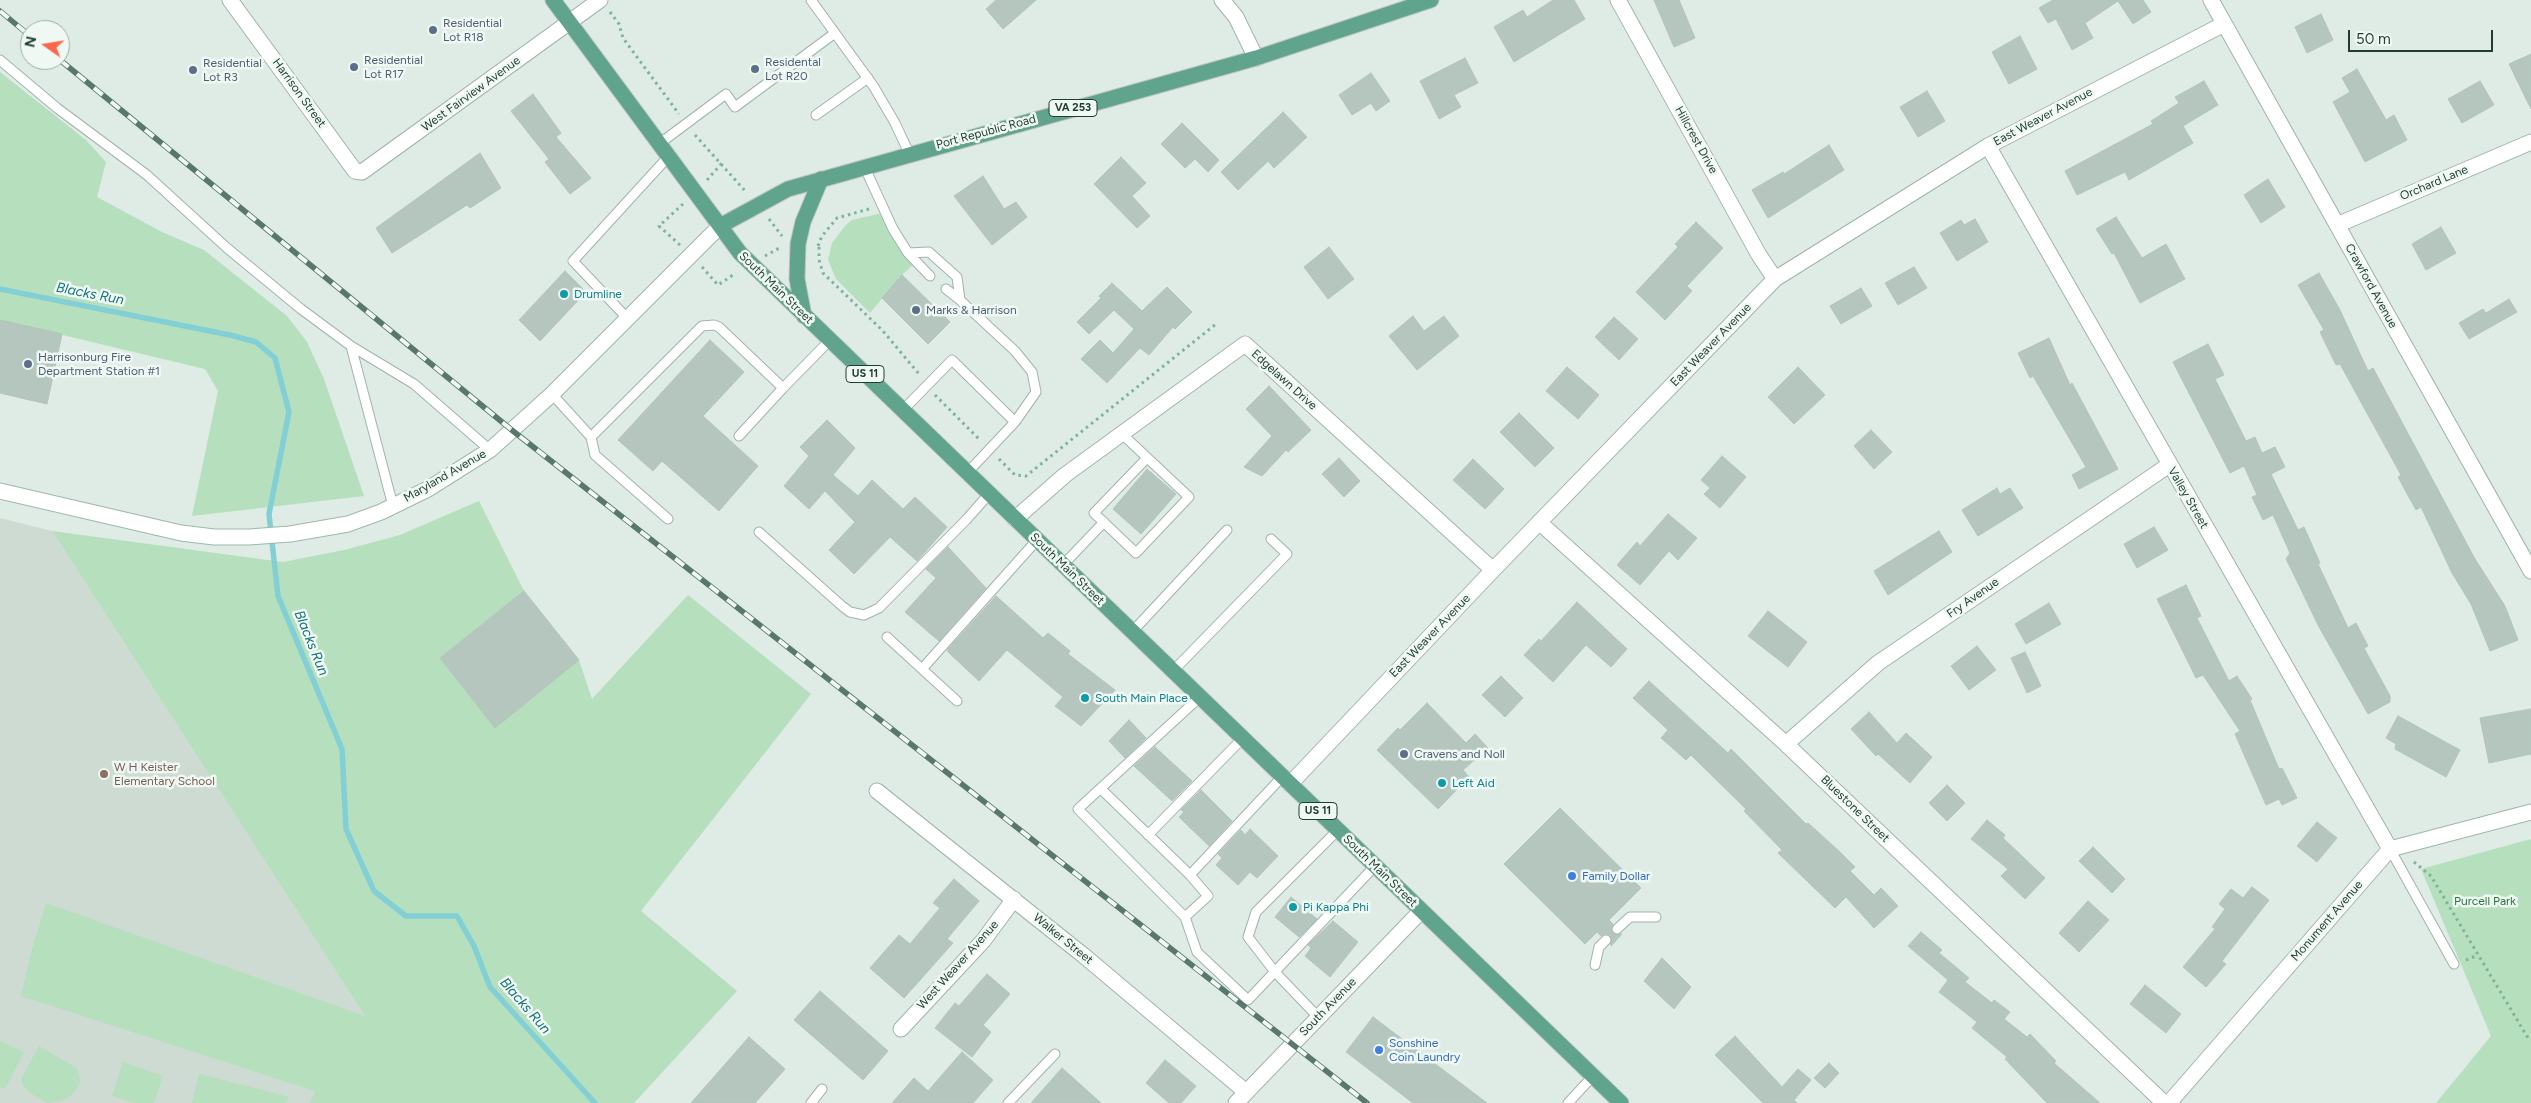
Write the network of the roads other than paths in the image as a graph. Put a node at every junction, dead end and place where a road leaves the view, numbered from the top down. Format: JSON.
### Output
{"nodes":[{"id":1,"x":230,"y":0,"type":"edge"},
{"id":2,"x":554,"y":0,"type":"edge"},
{"id":3,"x":811,"y":0,"type":"edge"},
{"id":4,"x":1222,"y":0,"type":"edge"},
{"id":5,"x":1431,"y":0,"type":"edge"},
{"id":6,"x":1618,"y":0,"type":"edge"},
{"id":7,"x":2211,"y":0,"type":"edge"},
{"id":8,"x":602,"y":3,"type":"edge"},
{"id":9,"x":570,"y":22,"type":"junction"},
{"id":10,"x":2224,"y":24,"type":"junction"},
{"id":11,"x":835,"y":33,"type":"junction"},
{"id":12,"x":1256,"y":58,"type":"junction"},
{"id":13,"x":0,"y":60,"type":"edge"},
{"id":14,"x":868,"y":78,"type":"junction"},
{"id":15,"x":816,"y":115,"type":"dead end"},
{"id":16,"x":2531,"y":142,"type":"edge"},
{"id":17,"x":659,"y":144,"type":"junction"},
{"id":18,"x":1988,"y":146,"type":"junction"},
{"id":19,"x":909,"y":153,"type":"junction"},
{"id":20,"x":668,"y":157,"type":"junction"},
{"id":21,"x":372,"y":166,"type":"joint"},
{"id":22,"x":864,"y":166,"type":"junction"},
{"id":23,"x":821,"y":179,"type":"junction"},
{"id":24,"x":2337,"y":225,"type":"junction"},
{"id":25,"x":720,"y":226,"type":"junction"},
{"id":26,"x":908,"y":253,"type":"junction"},
{"id":27,"x":930,"y":276,"type":"dead end"},
{"id":28,"x":1776,"y":279,"type":"junction"},
{"id":29,"x":946,"y":289,"type":"dead end"},
{"id":30,"x":960,"y":300,"type":"junction"},
{"id":31,"x":804,"y":316,"type":"junction"},
{"id":32,"x":627,"y":318,"type":"junction"},
{"id":33,"x":830,"y":340,"type":"junction"},
{"id":34,"x":351,"y":346,"type":"junction"},
{"id":35,"x":783,"y":388,"type":"junction"},
{"id":36,"x":552,"y":394,"type":"junction"},
{"id":37,"x":903,"y":410,"type":"junction"},
{"id":38,"x":1015,"y":422,"type":"junction"},
{"id":39,"x":1122,"y":434,"type":"junction"},
{"id":40,"x":739,"y":436,"type":"dead end"},
{"id":41,"x":591,"y":437,"type":"junction"},
{"id":42,"x":490,"y":450,"type":"junction"},
{"id":43,"x":1147,"y":458,"type":"junction"},
{"id":44,"x":2169,"y":465,"type":"junction"},
{"id":45,"x":967,"y":473,"type":"junction"},
{"id":46,"x":0,"y":491,"type":"edge"},
{"id":47,"x":989,"y":494,"type":"junction"},
{"id":48,"x":393,"y":506,"type":"junction"},
{"id":49,"x":668,"y":519,"type":"dead end"},
{"id":50,"x":1015,"y":519,"type":"junction"},
{"id":51,"x":1104,"y":522,"type":"junction"},
{"id":52,"x":1540,"y":522,"type":"junction"},
{"id":53,"x":1227,"y":530,"type":"dead end"},
{"id":54,"x":759,"y":532,"type":"dead end"},
{"id":55,"x":1271,"y":539,"type":"dead end"},
{"id":56,"x":1037,"y":540,"type":"junction"},
{"id":57,"x":1063,"y":565,"type":"junction"},
{"id":58,"x":1493,"y":570,"type":"junction"},
{"id":59,"x":2531,"y":571,"type":"edge"},
{"id":60,"x":1132,"y":632,"type":"junction"},
{"id":61,"x":887,"y":637,"type":"dead end"},
{"id":62,"x":922,"y":669,"type":"junction"},
{"id":63,"x":1173,"y":671,"type":"junction"},
{"id":64,"x":1200,"y":697,"type":"junction"},
{"id":65,"x":957,"y":701,"type":"dead end"},
{"id":66,"x":1242,"y":739,"type":"junction"},
{"id":67,"x":1786,"y":744,"type":"junction"},
{"id":68,"x":1286,"y":781,"type":"junction"},
{"id":69,"x":1101,"y":789,"type":"junction"},
{"id":70,"x":877,"y":791,"type":"dead end"},
{"id":71,"x":2531,"y":812,"type":"edge"},
{"id":72,"x":1338,"y":830,"type":"junction"},
{"id":73,"x":1148,"y":835,"type":"junction"},
{"id":74,"x":2390,"y":849,"type":"junction"},
{"id":75,"x":1375,"y":866,"type":"junction"},
{"id":76,"x":1190,"y":875,"type":"junction"},
{"id":77,"x":1014,"y":899,"type":"junction"},
{"id":78,"x":1421,"y":911,"type":"junction"},
{"id":79,"x":1185,"y":917,"type":"junction"},
{"id":80,"x":1656,"y":918,"type":"dead end"},
{"id":81,"x":1617,"y":929,"type":"dead end"},
{"id":82,"x":1606,"y":940,"type":"dead end"},
{"id":83,"x":2454,"y":964,"type":"dead end"},
{"id":84,"x":1595,"y":965,"type":"dead end"},
{"id":85,"x":1275,"y":972,"type":"junction"},
{"id":86,"x":1318,"y":1018,"type":"junction"},
{"id":87,"x":901,"y":1029,"type":"dead end"},
{"id":88,"x":1055,"y":1054,"type":"dead end"},
{"id":89,"x":1593,"y":1076,"type":"junction"},
{"id":90,"x":822,"y":1089,"type":"dead end"},
{"id":91,"x":1246,"y":1092,"type":"junction"},
{"id":92,"x":810,"y":1103,"type":"edge"},
{"id":93,"x":1008,"y":1103,"type":"edge"},
{"id":94,"x":1236,"y":1103,"type":"edge"},
{"id":95,"x":1568,"y":1103,"type":"edge"},
{"id":96,"x":1621,"y":1103,"type":"edge"},
{"id":97,"x":2164,"y":1103,"type":"edge"},
{"id":98,"x":2168,"y":1103,"type":"edge"}],
"edges":[{"from":1,"to":21,"type":"street","name":"Harrison Street"},
{"from":2,"to":9,"type":"main road","name":"South Main Street","number":"US 11"},
{"from":3,"to":11,"type":"lane"},
{"from":4,"to":12,"type":"street"},
{"from":5,"to":12,"type":"main road","name":"Port Republic Road","number":"VA 253"},
{"from":6,"to":28,"type":"street","name":"Hillcrest Drive"},
{"from":7,"to":10,"type":"street","name":"Crawford Avenue"},
{"from":8,"to":9,"type":"street","name":"West Fairview Avenue"},
{"from":9,"to":17,"type":"main road","name":"South Main Street","number":"US 11"},
{"from":9,"to":21,"type":"street","name":"West Fairview Avenue"},
{"from":10,"to":18,"type":"street","name":"East Weaver Avenue"},
{"from":10,"to":24,"type":"street","name":"Crawford Avenue"},
{"from":11,"to":14,"type":"lane"},
{"from":11,"to":17,"type":"lane"},
{"from":12,"to":19,"type":"main road","name":"Port Republic Road","number":"VA 253"},
{"from":13,"to":34,"type":"lane"},
{"from":14,"to":15,"type":"lane"},
{"from":14,"to":19,"type":"lane"},
{"from":16,"to":24,"type":"street","name":"Orchard Lane"},
{"from":17,"to":20,"type":"main road","name":"South Main Street","number":"US 11"},
{"from":18,"to":28,"type":"street","name":"East Weaver Avenue"},
{"from":18,"to":44,"type":"street","name":"Valley Street"},
{"from":19,"to":22,"type":"main road","name":"Port Republic Road","number":"VA 253"},
{"from":20,"to":25,"type":"main road","name":"South Main Street","number":"US 11"},
{"from":20,"to":32,"type":"lane"},
{"from":22,"to":23,"type":"main road","name":"Port Republic Road","number":"VA 253"},
{"from":22,"to":26,"type":"lane"},
{"from":23,"to":25,"type":"main road","name":"Port Republic Road","number":"VA 253"},
{"from":23,"to":31,"type":"main road"},
{"from":24,"to":59,"type":"street","name":"Crawford Avenue"},
{"from":25,"to":31,"type":"main road","name":"South Main Street","number":"US 11"},
{"from":25,"to":32,"type":"street","name":"Maryland Avenue"},
{"from":26,"to":27,"type":"lane"},
{"from":26,"to":30,"type":"lane"},
{"from":28,"to":52,"type":"street","name":"East Weaver Avenue"},
{"from":29,"to":30,"type":"lane"},
{"from":30,"to":38,"type":"lane"},
{"from":31,"to":33,"type":"main road","name":"South Main Street","number":"US 11"},
{"from":32,"to":36,"type":"street","name":"Maryland Avenue"},
{"from":33,"to":35,"type":"lane"},
{"from":33,"to":37,"type":"main road","name":"South Main Street","number":"US 11"},
{"from":34,"to":42,"type":"lane"},
{"from":34,"to":48,"type":"lane"},
{"from":35,"to":40,"type":"lane"},
{"from":35,"to":41,"type":"lane"},
{"from":36,"to":41,"type":"lane"},
{"from":36,"to":42,"type":"street","name":"Maryland Avenue"},
{"from":37,"to":38,"type":"lane"},
{"from":37,"to":45,"type":"main road","name":"South Main Street","number":"US 11"},
{"from":38,"to":45,"type":"lane"},
{"from":39,"to":43,"type":"lane"},
{"from":39,"to":50,"type":"street","name":"Edgelawn Drive"},
{"from":39,"to":58,"type":"street","name":"Edgelawn Drive"},
{"from":41,"to":49,"type":"lane"},
{"from":42,"to":48,"type":"street","name":"Maryland Avenue"},
{"from":43,"to":51,"type":"lane"},
{"from":43,"to":51,"type":"lane"},
{"from":44,"to":67,"type":"street","name":"Fry Avenue"},
{"from":44,"to":74,"type":"street","name":"Valley Street"},
{"from":45,"to":47,"type":"main road","name":"South Main Street","number":"US 11"},
{"from":46,"to":48,"type":"street","name":"Maryland Avenue"},
{"from":47,"to":50,"type":"main road","name":"South Main Street","number":"US 11"},
{"from":47,"to":54,"type":"lane"},
{"from":50,"to":56,"type":"main road","name":"South Main Street","number":"US 11"},
{"from":51,"to":57,"type":"lane"},
{"from":52,"to":58,"type":"street","name":"East Weaver Avenue"},
{"from":52,"to":67,"type":"street","name":"Bluestone Street"},
{"from":53,"to":60,"type":"lane"},
{"from":55,"to":63,"type":"lane"},
{"from":56,"to":57,"type":"main road","name":"South Main Street","number":"US 11"},
{"from":56,"to":62,"type":"lane"},
{"from":57,"to":60,"type":"main road","name":"South Main Street","number":"US 11"},
{"from":58,"to":68,"type":"street","name":"East Weaver Avenue"},
{"from":60,"to":63,"type":"main road","name":"South Main Street","number":"US 11"},
{"from":61,"to":62,"type":"lane"},
{"from":62,"to":65,"type":"lane"},
{"from":63,"to":64,"type":"main road","name":"South Main Street","number":"US 11"},
{"from":64,"to":66,"type":"main road","name":"South Main Street","number":"US 11"},
{"from":64,"to":69,"type":"lane"},
{"from":66,"to":68,"type":"main road","name":"South Main Street","number":"US 11"},
{"from":66,"to":73,"type":"lane"},
{"from":67,"to":97,"type":"street","name":"Bluestone Street"},
{"from":68,"to":72,"type":"main road","name":"South Main Street","number":"US 11"},
{"from":68,"to":76,"type":"lane"},
{"from":69,"to":73,"type":"lane"},
{"from":69,"to":79,"type":"lane"},
{"from":70,"to":77,"type":"street","name":"Walker Street"},
{"from":71,"to":74,"type":"street"},
{"from":72,"to":75,"type":"main road","name":"South Main Street","number":"US 11"},
{"from":72,"to":85,"type":"lane"},
{"from":73,"to":76,"type":"lane"},
{"from":74,"to":83,"type":"lane"},
{"from":74,"to":98,"type":"street","name":"Monument Avenue"},
{"from":75,"to":78,"type":"main road","name":"South Main Street","number":"US 11"},
{"from":75,"to":85,"type":"lane"},
{"from":76,"to":79,"type":"lane"},
{"from":77,"to":87,"type":"street","name":"West Weaver Avenue"},
{"from":77,"to":91,"type":"street","name":"Walker Street"},
{"from":78,"to":86,"type":"street","name":"South Avenue"},
{"from":78,"to":89,"type":"main road","name":"South Main Street","number":"US 11"},
{"from":79,"to":85,"type":"lane"},
{"from":80,"to":81,"type":"lane"},
{"from":82,"to":84,"type":"lane"},
{"from":85,"to":86,"type":"lane"},
{"from":86,"to":91,"type":"street","name":"South Avenue"},
{"from":88,"to":93,"type":"lane"},
{"from":89,"to":95,"type":"lane"},
{"from":89,"to":96,"type":"main road","name":"South Main Street","number":"US 11"},
{"from":90,"to":92,"type":"lane"},
{"from":91,"to":94,"type":"street","name":"South Avenue"}]}
